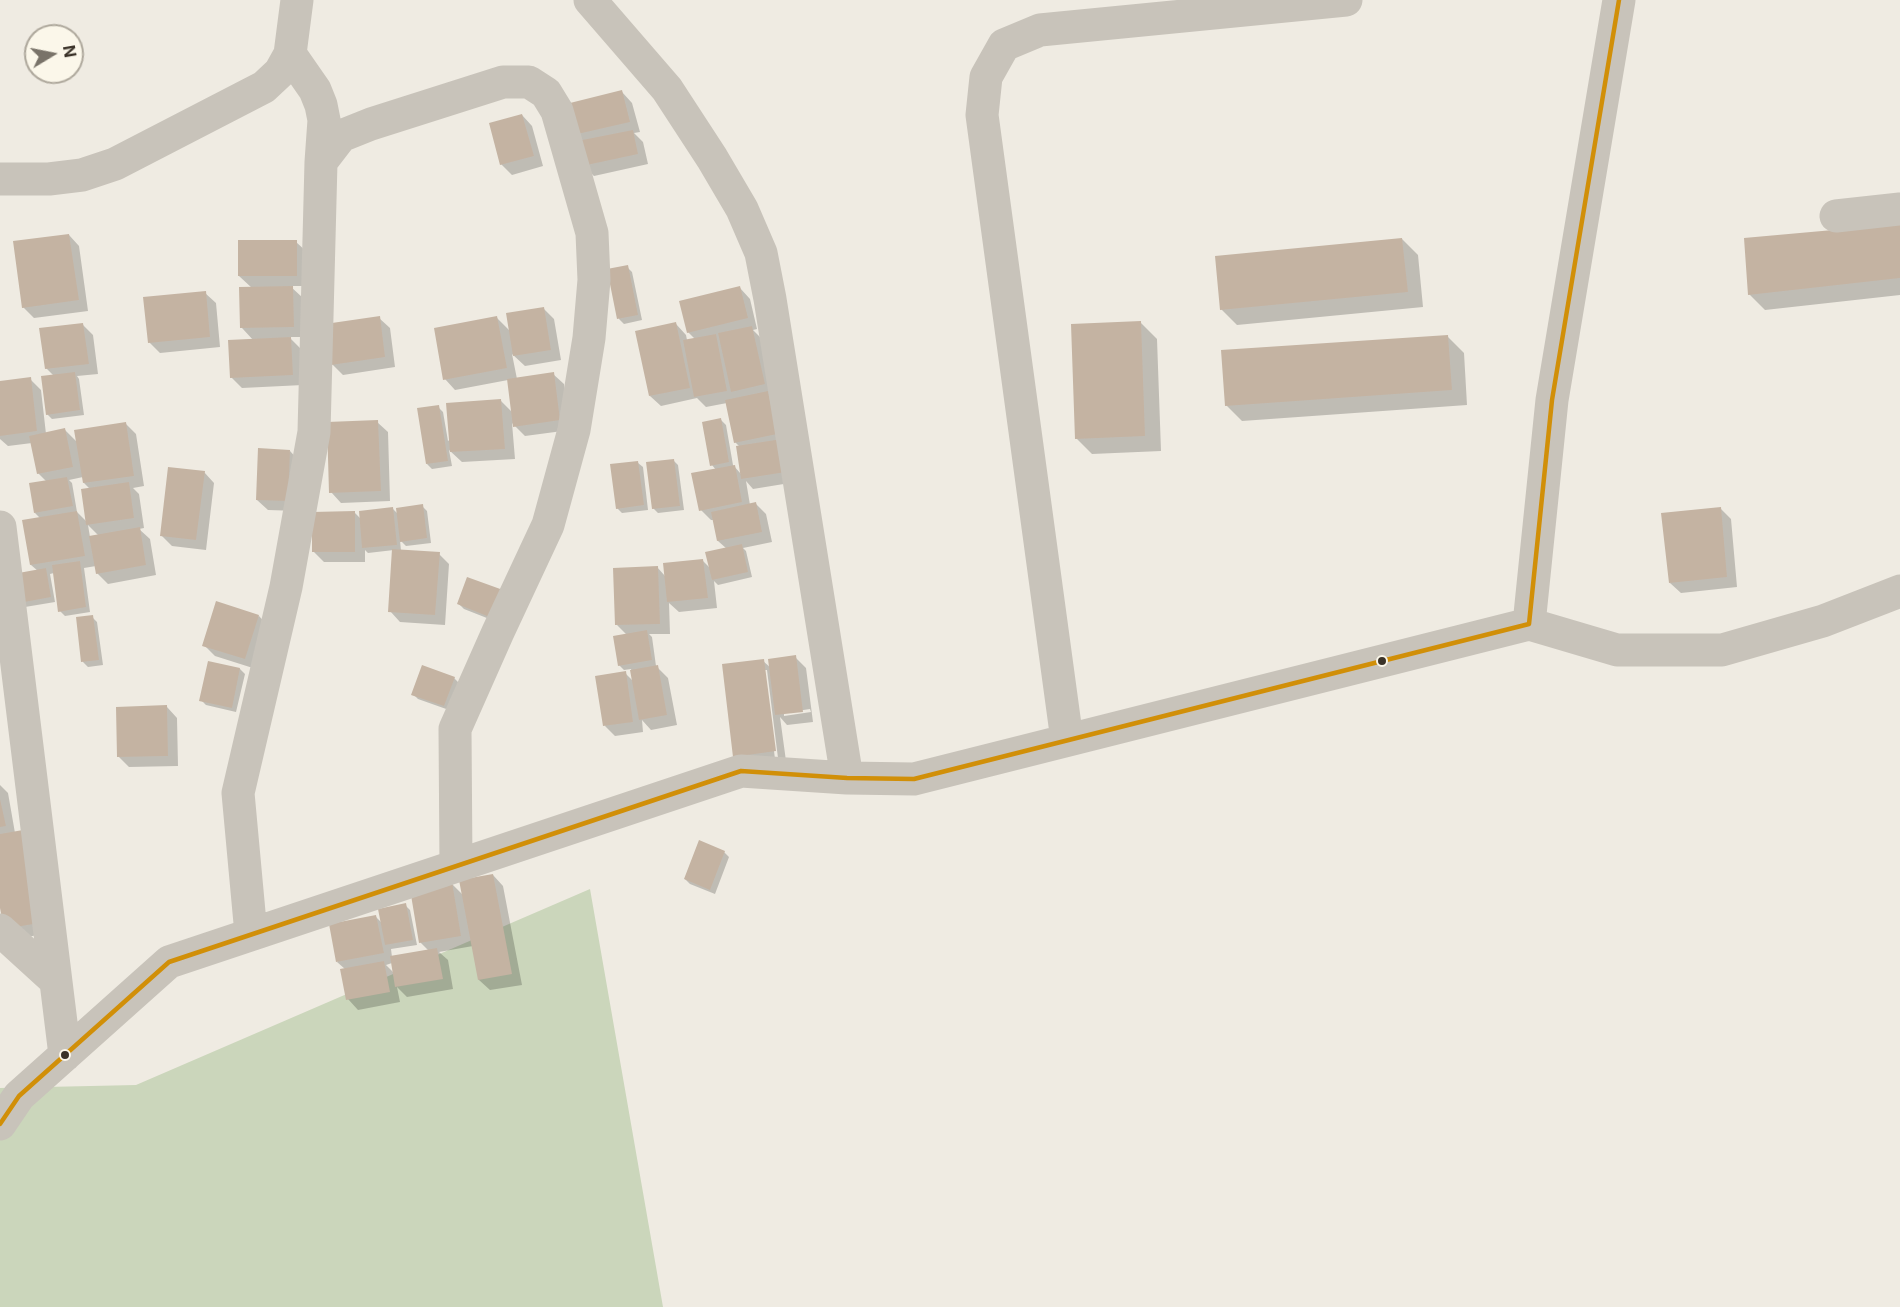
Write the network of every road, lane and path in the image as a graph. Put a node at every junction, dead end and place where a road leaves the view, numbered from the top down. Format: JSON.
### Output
{"nodes":[{"id":1,"x":297,"y":0,"type":"edge"},
{"id":2,"x":590,"y":0,"type":"edge"},
{"id":3,"x":1346,"y":0,"type":"edge"},
{"id":4,"x":1619,"y":0,"type":"edge"},
{"id":5,"x":290,"y":54,"type":"junction"},
{"id":6,"x":321,"y":162,"type":"junction"},
{"id":7,"x":0,"y":179,"type":"edge"},
{"id":8,"x":1900,"y":209,"type":"edge"},
{"id":9,"x":1836,"y":216,"type":"dead end"},
{"id":10,"x":0,"y":527,"type":"edge"},
{"id":11,"x":1900,"y":591,"type":"edge"},
{"id":12,"x":1529,"y":624,"type":"junction"},
{"id":13,"x":1067,"y":740,"type":"junction"},
{"id":14,"x":847,"y":778,"type":"junction"},
{"id":15,"x":456,"y":866,"type":"junction"},
{"id":16,"x":0,"y":930,"type":"edge"},
{"id":17,"x":251,"y":934,"type":"junction"},
{"id":18,"x":55,"y":980,"type":"junction"},
{"id":19,"x":65,"y":1055,"type":"junction"},
{"id":20,"x":0,"y":1124,"type":"edge"}],
"edges":[{"from":1,"to":5,"type":"street"},
{"from":2,"to":14,"type":"street"},
{"from":3,"to":13,"type":"street"},
{"from":4,"to":12,"type":"street"},
{"from":5,"to":6,"type":"street"},
{"from":5,"to":7,"type":"street"},
{"from":6,"to":15,"type":"street"},
{"from":6,"to":17,"type":"street"},
{"from":8,"to":9,"type":"street"},
{"from":10,"to":18,"type":"street"},
{"from":11,"to":12,"type":"street"},
{"from":12,"to":13,"type":"street"},
{"from":13,"to":14,"type":"street"},
{"from":14,"to":15,"type":"street"},
{"from":15,"to":17,"type":"street"},
{"from":16,"to":18,"type":"street"},
{"from":17,"to":19,"type":"street"},
{"from":18,"to":19,"type":"street"},
{"from":19,"to":20,"type":"street"}]}
